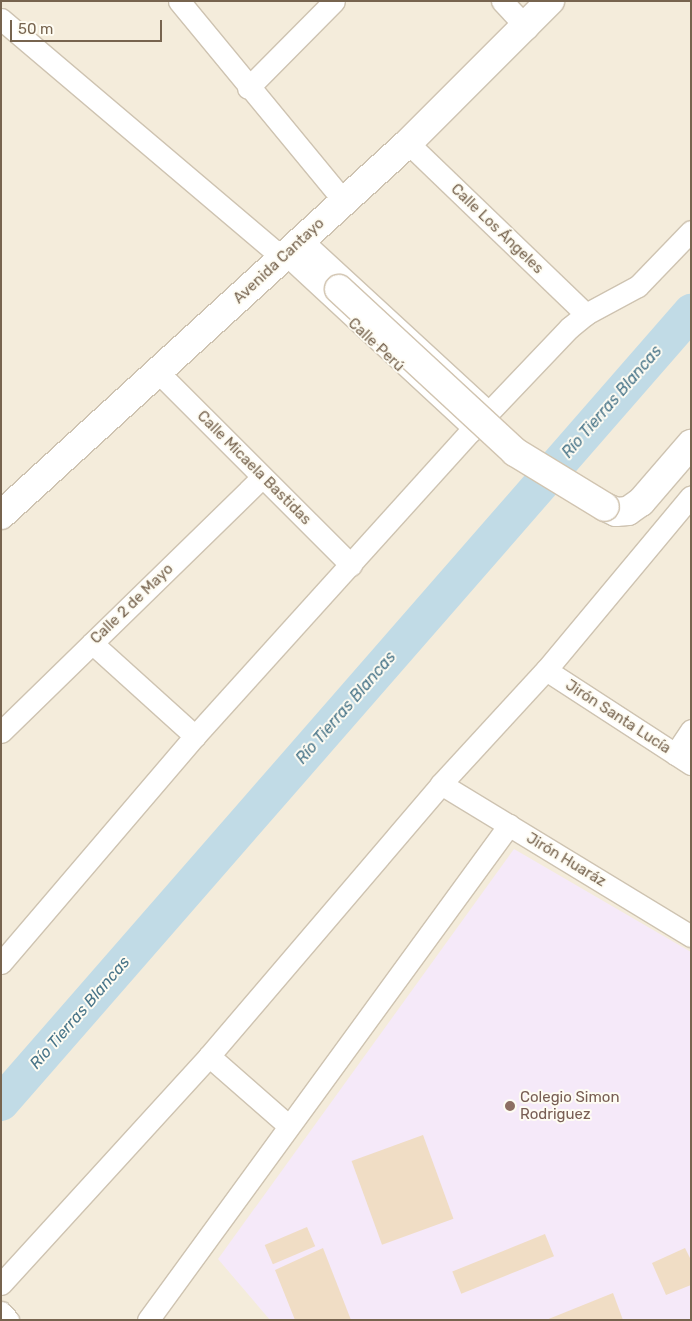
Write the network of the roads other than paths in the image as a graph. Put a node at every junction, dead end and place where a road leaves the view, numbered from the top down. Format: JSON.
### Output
{"nodes":[{"id":1,"x":179,"y":1,"type":"edge"},
{"id":2,"x":334,"y":1,"type":"edge"},
{"id":3,"x":502,"y":1,"type":"edge"},
{"id":4,"x":550,"y":1,"type":"edge"},
{"id":5,"x":1,"y":19,"type":"edge"},
{"id":6,"x":527,"y":28,"type":"junction"},
{"id":7,"x":248,"y":88,"type":"junction"},
{"id":8,"x":408,"y":143,"type":"junction"},
{"id":9,"x":344,"y":201,"type":"junction"},
{"id":10,"x":691,"y":231,"type":"edge"},
{"id":11,"x":294,"y":248,"type":"junction"},
{"id":12,"x":586,"y":314,"type":"junction"},
{"id":13,"x":158,"y":372,"type":"junction"},
{"id":14,"x":492,"y":409,"type":"junction"},
{"id":15,"x":470,"y":432,"type":"junction"},
{"id":16,"x":691,"y":444,"type":"edge"},
{"id":17,"x":262,"y":477,"type":"junction"},
{"id":18,"x":691,"y":496,"type":"edge"},
{"id":19,"x":1,"y":514,"type":"edge"},
{"id":20,"x":350,"y":565,"type":"junction"},
{"id":21,"x":92,"y":643,"type":"junction"},
{"id":22,"x":546,"y":670,"type":"junction"},
{"id":23,"x":691,"y":730,"type":"edge"},
{"id":24,"x":1,"y":732,"type":"edge"},
{"id":25,"x":196,"y":736,"type":"junction"},
{"id":26,"x":683,"y":759,"type":"edge"},
{"id":27,"x":441,"y":784,"type":"junction"},
{"id":28,"x":509,"y":825,"type":"junction"},
{"id":29,"x":691,"y":936,"type":"edge"},
{"id":30,"x":1,"y":963,"type":"edge"},
{"id":31,"x":209,"y":1056,"type":"junction"},
{"id":32,"x":290,"y":1126,"type":"junction"},
{"id":33,"x":1,"y":1284,"type":"edge"},
{"id":34,"x":1,"y":1312,"type":"edge"},
{"id":35,"x":8,"y":1320,"type":"edge"},
{"id":36,"x":148,"y":1320,"type":"edge"}],
"edges":[{"from":1,"to":7,"type":"street"},
{"from":2,"to":7,"type":"street"},
{"from":3,"to":6,"type":"street"},
{"from":4,"to":6,"type":"street","name":"Avenida Cantayo"},
{"from":5,"to":11,"type":"street"},
{"from":6,"to":8,"type":"street","name":"Avenida Cantayo"},
{"from":7,"to":9,"type":"street"},
{"from":8,"to":9,"type":"street","name":"Avenida Cantayo"},
{"from":8,"to":12,"type":"street","name":"Calle Los Ángeles"},
{"from":9,"to":11,"type":"street","name":"Avenida Cantayo"},
{"from":10,"to":12,"type":"street"},
{"from":11,"to":13,"type":"street","name":"Avenida Cantayo"},
{"from":11,"to":14,"type":"lane"},
{"from":11,"to":15,"type":"lane","name":"Calle Perú"},
{"from":11,"to":16,"type":"street","bridge":true},
{"from":12,"to":14,"type":"street"},
{"from":13,"to":17,"type":"street","name":"Calle Micaela Bastidas"},
{"from":13,"to":19,"type":"street","name":"Avenida Cantayo"},
{"from":14,"to":15,"type":"street"},
{"from":15,"to":20,"type":"street"},
{"from":17,"to":20,"type":"street","name":"Calle Micaela Bastidas"},
{"from":17,"to":21,"type":"street","name":"Calle 2 de Mayo"},
{"from":18,"to":22,"type":"street"},
{"from":20,"to":25,"type":"street"},
{"from":21,"to":24,"type":"street","name":"Calle 2 de Mayo"},
{"from":21,"to":25,"type":"street"},
{"from":22,"to":26,"type":"street","name":"Jirón Santa Lucía"},
{"from":22,"to":27,"type":"street"},
{"from":23,"to":26,"type":"street"},
{"from":25,"to":30,"type":"street"},
{"from":27,"to":28,"type":"street","name":"Jirón Huaráz"},
{"from":27,"to":31,"type":"street"},
{"from":28,"to":29,"type":"street","name":"Jirón Huaráz"},
{"from":28,"to":32,"type":"street"},
{"from":31,"to":32,"type":"street"},
{"from":31,"to":33,"type":"street"},
{"from":32,"to":36,"type":"street"},
{"from":34,"to":35,"type":"street"}]}
